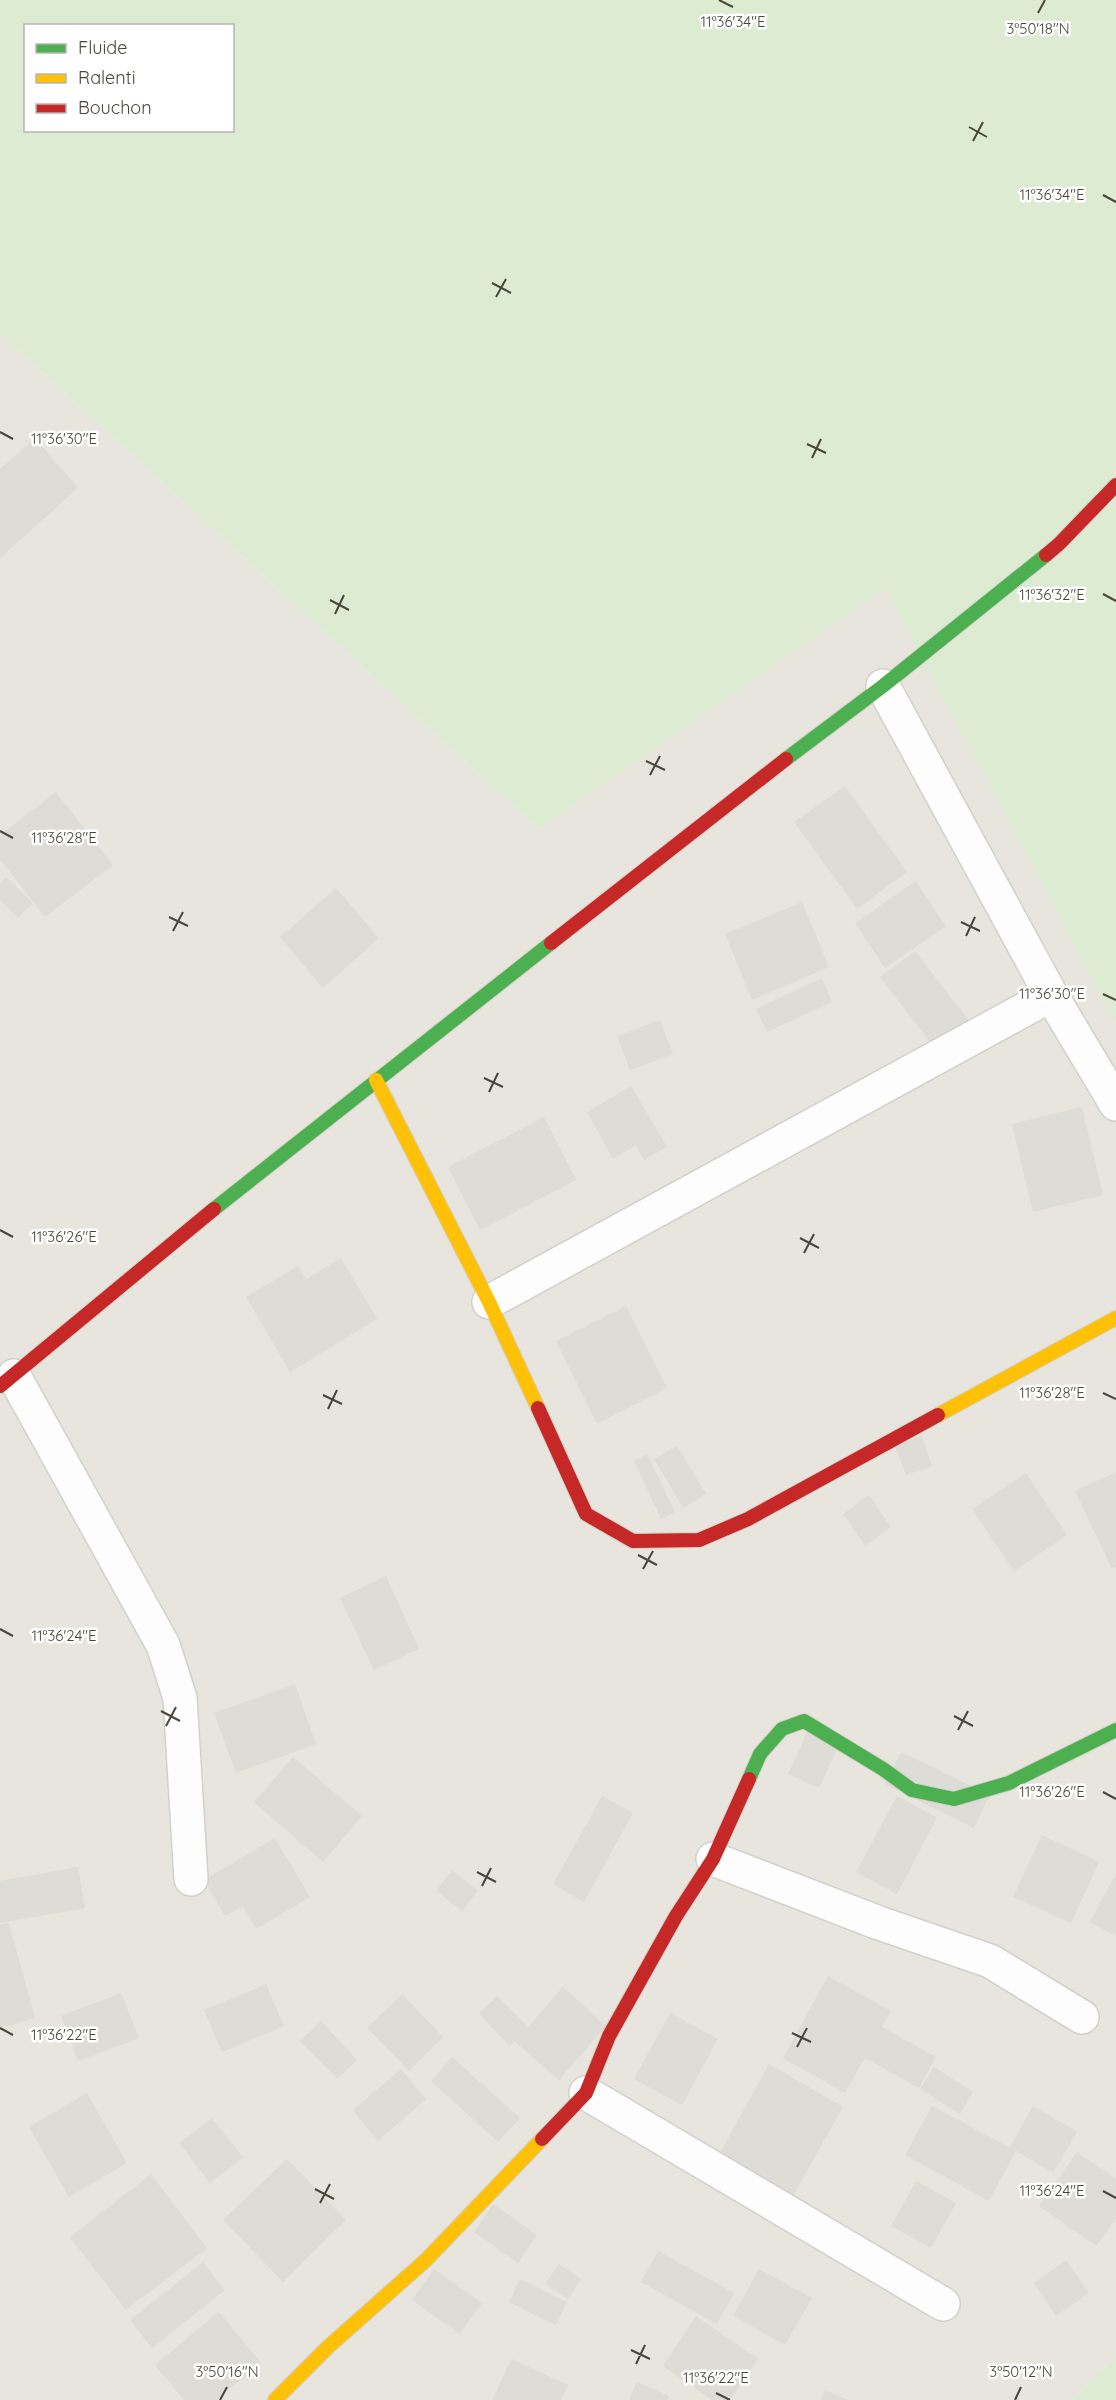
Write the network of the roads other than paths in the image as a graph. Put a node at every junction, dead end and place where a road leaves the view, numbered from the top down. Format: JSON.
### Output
{"nodes":[{"id":1,"x":1116,"y":485,"type":"edge"},
{"id":2,"x":883,"y":686,"type":"junction"},
{"id":3,"x":1051,"y":995,"type":"junction"},
{"id":4,"x":376,"y":1080,"type":"junction"},
{"id":5,"x":1116,"y":1104,"type":"edge"},
{"id":6,"x":489,"y":1302,"type":"junction"},
{"id":7,"x":1116,"y":1318,"type":"edge"},
{"id":8,"x":7,"y":1381,"type":"edge"},
{"id":9,"x":1116,"y":1730,"type":"edge"},
{"id":10,"x":713,"y":1858,"type":"junction"},
{"id":11,"x":191,"y":1879,"type":"dead end"},
{"id":12,"x":1082,"y":2017,"type":"dead end"},
{"id":13,"x":585,"y":2093,"type":"junction"},
{"id":14,"x":943,"y":2304,"type":"dead end"},
{"id":15,"x":275,"y":2400,"type":"edge"}],
"edges":[{"from":1,"to":2,"type":"street"},
{"from":2,"to":3,"type":"street"},
{"from":2,"to":4,"type":"street"},
{"from":3,"to":5,"type":"street"},
{"from":3,"to":6,"type":"street"},
{"from":4,"to":6,"type":"street"},
{"from":4,"to":8,"type":"street"},
{"from":6,"to":7,"type":"street"},
{"from":8,"to":11,"type":"street"},
{"from":9,"to":10,"type":"street"},
{"from":10,"to":12,"type":"street"},
{"from":10,"to":13,"type":"street"},
{"from":13,"to":14,"type":"street"},
{"from":13,"to":15,"type":"street"}]}
